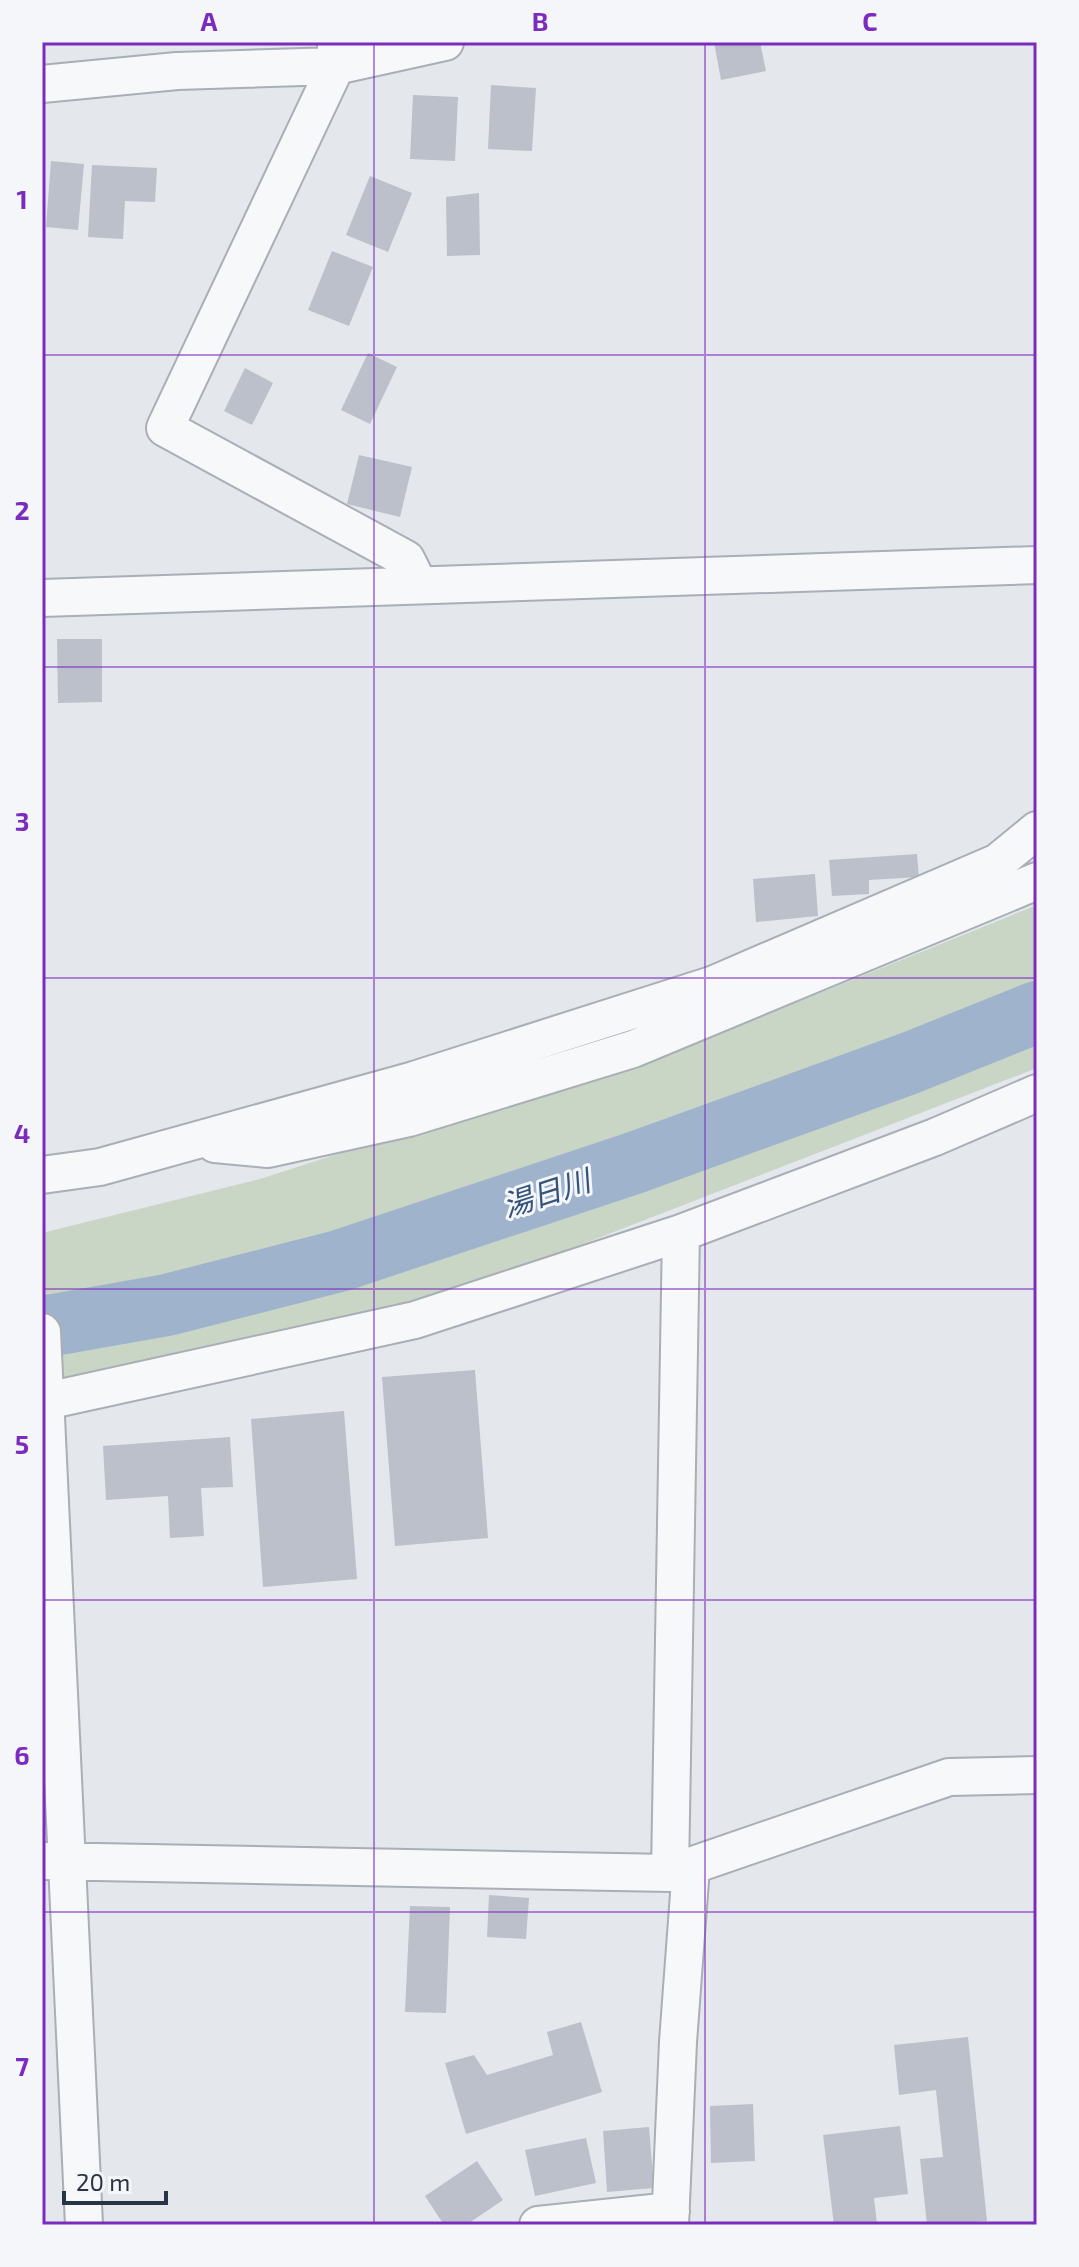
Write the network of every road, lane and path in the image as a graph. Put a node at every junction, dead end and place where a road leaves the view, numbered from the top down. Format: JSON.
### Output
{"nodes":[{"id":1,"x":445,"y":42,"type":"edge"},
{"id":2,"x":336,"y":54,"type":"edge"},
{"id":3,"x":42,"y":84,"type":"edge"},
{"id":4,"x":1037,"y":565,"type":"edge"},
{"id":5,"x":419,"y":585,"type":"junction"},
{"id":6,"x":42,"y":598,"type":"edge"},
{"id":7,"x":1037,"y":830,"type":"edge"},
{"id":8,"x":1037,"y":881,"type":"edge"},
{"id":9,"x":1037,"y":1093,"type":"edge"},
{"id":10,"x":193,"y":1142,"type":"junction"},
{"id":11,"x":42,"y":1175,"type":"edge"},
{"id":12,"x":681,"y":1233,"type":"junction"},
{"id":13,"x":42,"y":1332,"type":"edge"},
{"id":14,"x":45,"y":1401,"type":"edge"},
{"id":15,"x":1037,"y":1775,"type":"edge"},
{"id":16,"x":55,"y":1861,"type":"edge"},
{"id":17,"x":680,"y":1870,"type":"junction"},
{"id":18,"x":671,"y":2218,"type":"edge"},
{"id":19,"x":84,"y":2225,"type":"edge"},
{"id":20,"x":538,"y":2225,"type":"edge"}],
"edges":[{"from":1,"to":2,"type":"street"},
{"from":2,"to":3,"type":"street"},
{"from":2,"to":5,"type":"street"},
{"from":4,"to":5,"type":"street"},
{"from":5,"to":6,"type":"street"},
{"from":7,"to":10,"type":"street"},
{"from":8,"to":10,"type":"street"},
{"from":9,"to":12,"type":"street"},
{"from":10,"to":11,"type":"street"},
{"from":12,"to":14,"type":"street"},
{"from":12,"to":17,"type":"street"},
{"from":13,"to":14,"type":"street"},
{"from":14,"to":16,"type":"street"},
{"from":15,"to":17,"type":"street"},
{"from":16,"to":17,"type":"street"},
{"from":16,"to":19,"type":"street"},
{"from":17,"to":18,"type":"street"},
{"from":18,"to":20,"type":"street"}]}
